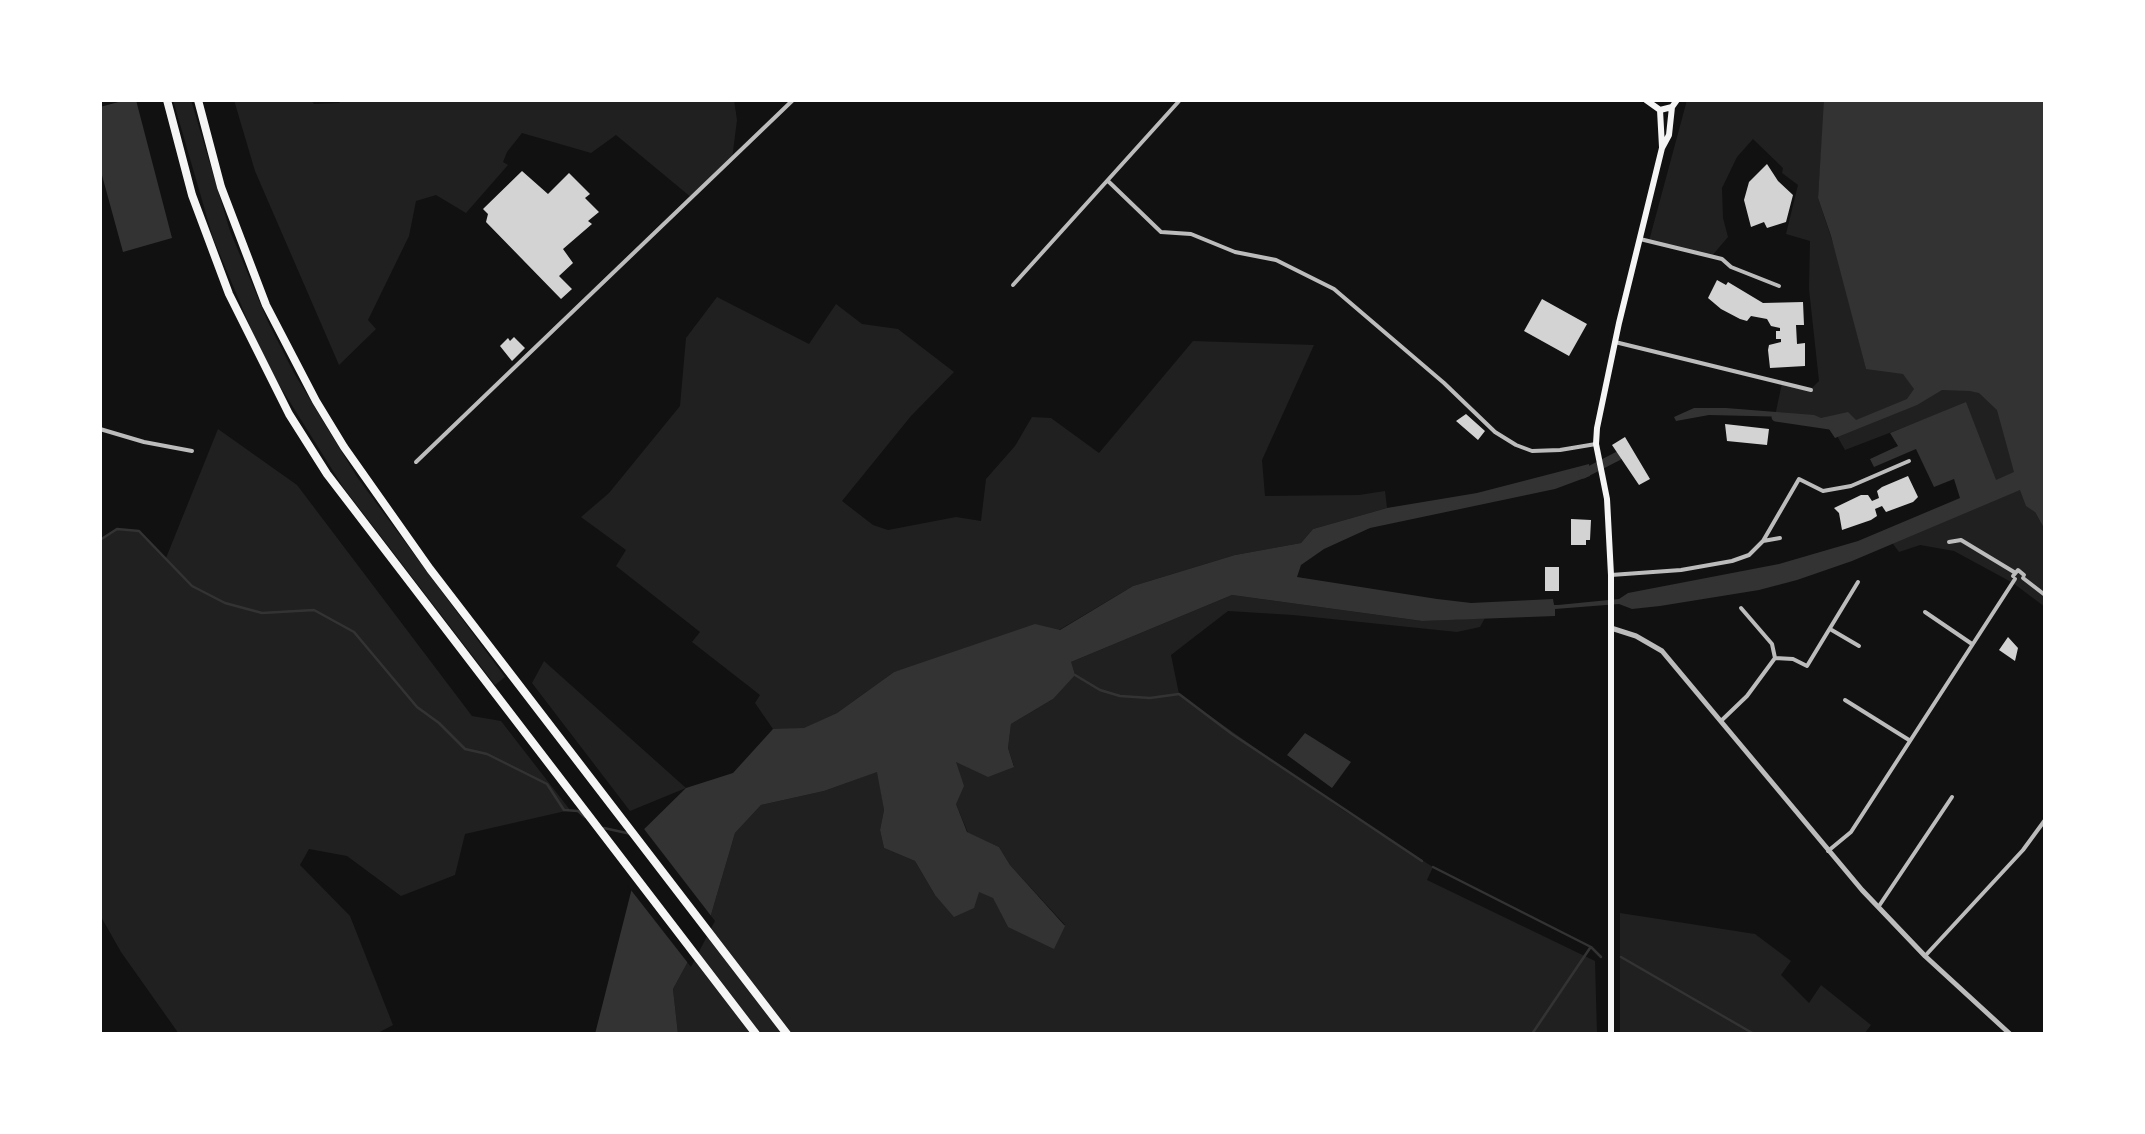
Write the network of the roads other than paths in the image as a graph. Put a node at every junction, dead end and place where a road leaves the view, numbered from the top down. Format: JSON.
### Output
{"nodes":[{"id":1,"x":165,"y":100,"type":"edge"},
{"id":2,"x":198,"y":100,"type":"edge"},
{"id":3,"x":793,"y":100,"type":"edge"},
{"id":4,"x":1180,"y":100,"type":"edge"},
{"id":5,"x":1646,"y":100,"type":"edge"},
{"id":6,"x":1674,"y":103,"type":"edge"},
{"id":7,"x":1660,"y":110,"type":"junction"},
{"id":8,"x":1662,"y":148,"type":"junction"},
{"id":9,"x":1108,"y":181,"type":"junction"},
{"id":10,"x":1640,"y":239,"type":"junction"},
{"id":11,"x":1013,"y":285,"type":"dead end"},
{"id":12,"x":1779,"y":286,"type":"dead end"},
{"id":13,"x":1615,"y":342,"type":"junction"},
{"id":14,"x":1811,"y":390,"type":"dead end"},
{"id":15,"x":100,"y":428,"type":"edge"},
{"id":16,"x":1596,"y":444,"type":"junction"},
{"id":17,"x":192,"y":451,"type":"dead end"},
{"id":18,"x":1909,"y":461,"type":"dead end"},
{"id":19,"x":416,"y":462,"type":"dead end"},
{"id":20,"x":1780,"y":538,"type":"dead end"},
{"id":21,"x":1763,"y":541,"type":"junction"},
{"id":22,"x":1949,"y":542,"type":"dead end"},
{"id":23,"x":2015,"y":576,"type":"junction"},
{"id":24,"x":2023,"y":578,"type":"junction"},
{"id":25,"x":1611,"y":579,"type":"junction"},
{"id":26,"x":1858,"y":582,"type":"dead end"},
{"id":27,"x":2045,"y":595,"type":"edge"},
{"id":28,"x":1742,"y":608,"type":"dead end"},
{"id":29,"x":1925,"y":612,"type":"dead end"},
{"id":30,"x":1611,"y":628,"type":"junction"},
{"id":31,"x":1830,"y":628,"type":"junction"},
{"id":32,"x":1972,"y":644,"type":"junction"},
{"id":33,"x":1858,"y":646,"type":"dead end"},
{"id":34,"x":1775,"y":658,"type":"junction"},
{"id":35,"x":1845,"y":700,"type":"dead end"},
{"id":36,"x":1722,"y":720,"type":"junction"},
{"id":37,"x":1909,"y":740,"type":"junction"},
{"id":38,"x":1952,"y":798,"type":"dead end"},
{"id":39,"x":2045,"y":820,"type":"edge"},
{"id":40,"x":1828,"y":851,"type":"junction"},
{"id":41,"x":1878,"y":907,"type":"junction"},
{"id":42,"x":1925,"y":956,"type":"junction"},
{"id":43,"x":756,"y":1034,"type":"edge"},
{"id":44,"x":787,"y":1034,"type":"edge"},
{"id":45,"x":1611,"y":1034,"type":"edge"},
{"id":46,"x":2010,"y":1034,"type":"edge"}],
"edges":[{"from":1,"to":43,"type":"highway"},
{"from":2,"to":44,"type":"highway"},
{"from":3,"to":19,"type":"street"},
{"from":4,"to":9,"type":"street"},
{"from":5,"to":7,"type":"main road"},
{"from":6,"to":7,"type":"main road"},
{"from":6,"to":8,"type":"main road"},
{"from":7,"to":8,"type":"main road"},
{"from":8,"to":10,"type":"main road"},
{"from":9,"to":11,"type":"street"},
{"from":9,"to":16,"type":"street"},
{"from":10,"to":12,"type":"street"},
{"from":10,"to":13,"type":"main road"},
{"from":13,"to":14,"type":"street"},
{"from":13,"to":16,"type":"main road"},
{"from":15,"to":17,"type":"street"},
{"from":16,"to":25,"type":"main road"},
{"from":18,"to":21,"type":"street"},
{"from":20,"to":21,"type":"street"},
{"from":21,"to":25,"type":"street"},
{"from":22,"to":23,"type":"street"},
{"from":23,"to":24,"type":"street"},
{"from":23,"to":24,"type":"street"},
{"from":23,"to":32,"type":"street"},
{"from":24,"to":27,"type":"street"},
{"from":25,"to":30,"type":"main road"},
{"from":26,"to":31,"type":"street"},
{"from":28,"to":34,"type":"street"},
{"from":29,"to":32,"type":"street"},
{"from":30,"to":36,"type":"street"},
{"from":30,"to":45,"type":"main road"},
{"from":31,"to":33,"type":"street"},
{"from":31,"to":34,"type":"street"},
{"from":32,"to":37,"type":"street"},
{"from":34,"to":36,"type":"street"},
{"from":35,"to":37,"type":"street"},
{"from":36,"to":40,"type":"street"},
{"from":37,"to":40,"type":"street"},
{"from":38,"to":41,"type":"street"},
{"from":39,"to":42,"type":"street"},
{"from":40,"to":41,"type":"street"},
{"from":41,"to":42,"type":"street"},
{"from":42,"to":46,"type":"street"}]}
